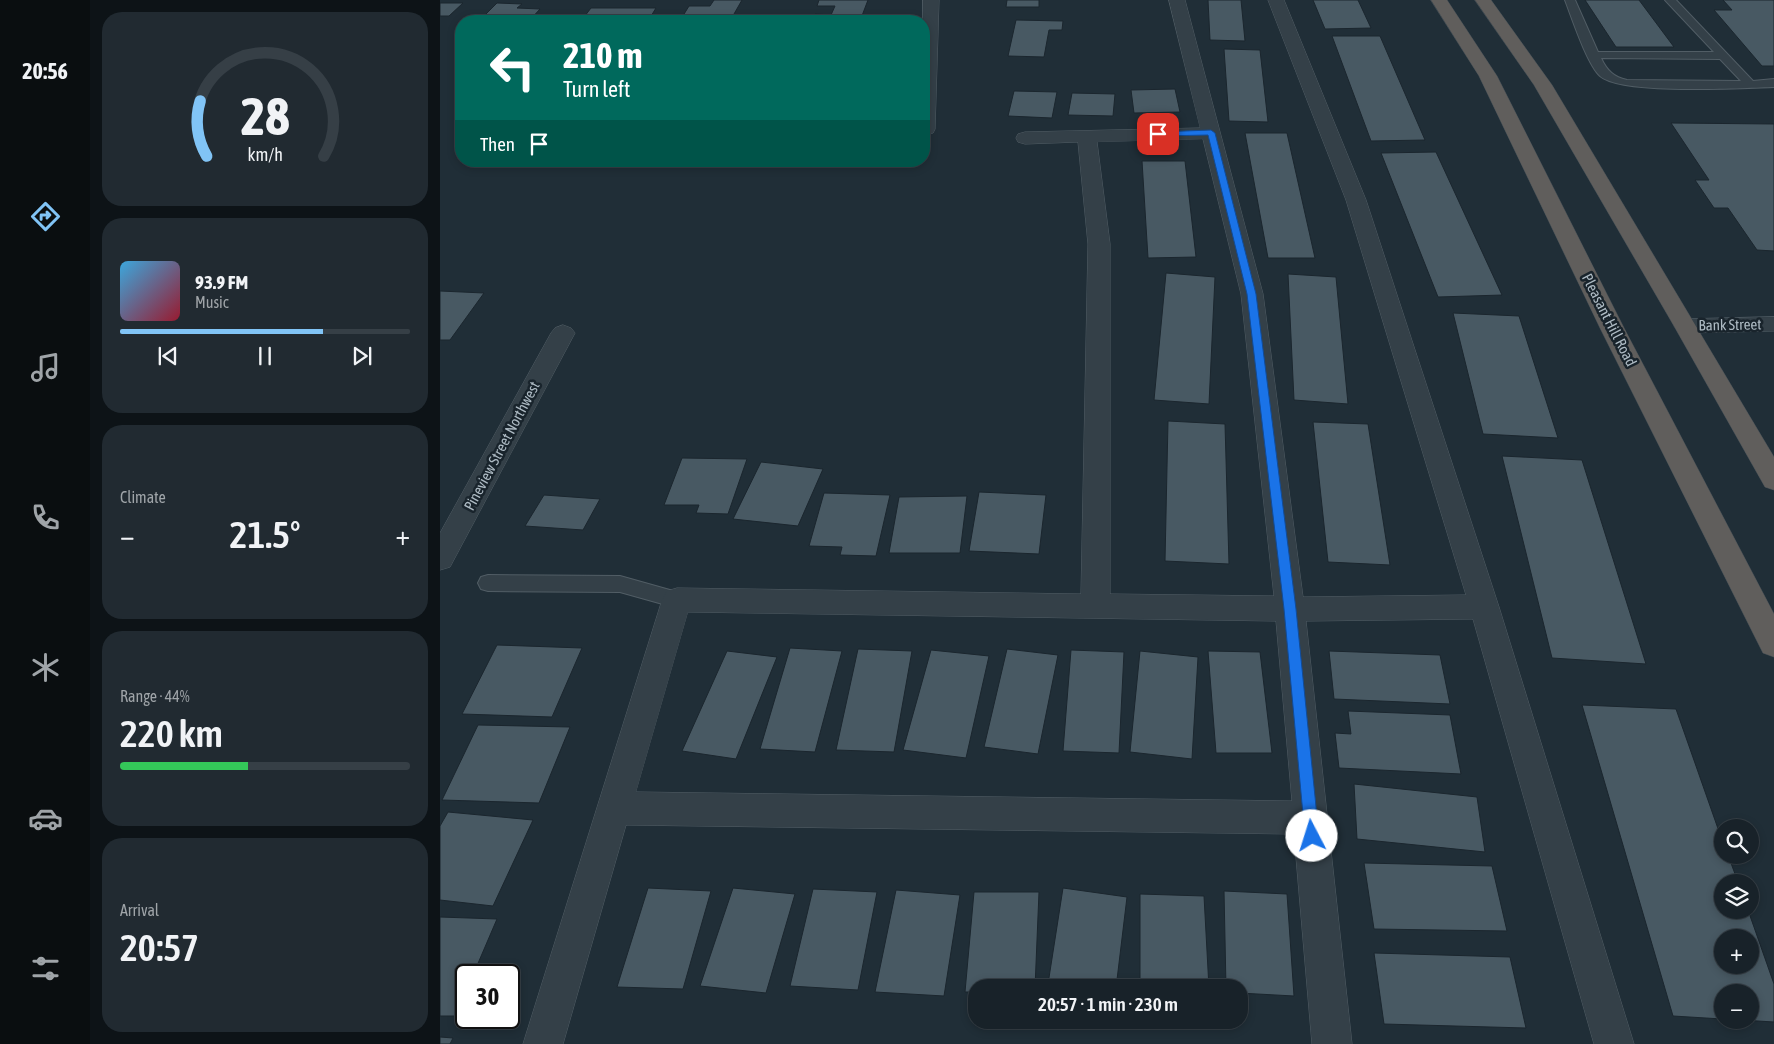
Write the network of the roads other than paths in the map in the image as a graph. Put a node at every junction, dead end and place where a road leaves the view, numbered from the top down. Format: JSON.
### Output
{"nodes":[{"id":1,"x":931,"y":0,"type":"edge"},
{"id":2,"x":1177,"y":0,"type":"edge"},
{"id":3,"x":1276,"y":0,"type":"edge"},
{"id":4,"x":1439,"y":0,"type":"edge"},
{"id":5,"x":1483,"y":0,"type":"edge"},
{"id":6,"x":1570,"y":0,"type":"edge"},
{"id":7,"x":1670,"y":0,"type":"edge"},
{"id":8,"x":930,"y":26,"type":"edge"},
{"id":9,"x":1595,"y":55,"type":"junction"},
{"id":10,"x":1723,"y":56,"type":"junction"},
{"id":11,"x":1774,"y":83,"type":"edge"},
{"id":12,"x":1750,"y":84,"type":"junction"},
{"id":13,"x":1211,"y":133,"type":"junction"},
{"id":14,"x":1087,"y":136,"type":"junction"},
{"id":15,"x":1025,"y":138,"type":"dead end"},
{"id":16,"x":1774,"y":324,"type":"edge"},
{"id":17,"x":1686,"y":326,"type":"junction"},
{"id":18,"x":563,"y":333,"type":"dead end"},
{"id":19,"x":1774,"y":480,"type":"edge"},
{"id":20,"x":452,"y":518,"type":"edge"},
{"id":21,"x":440,"y":559,"type":"edge"},
{"id":22,"x":488,"y":584,"type":"dead end"},
{"id":23,"x":677,"y":600,"type":"junction"},
{"id":24,"x":1095,"y":606,"type":"junction"},
{"id":25,"x":1484,"y":607,"type":"junction"},
{"id":26,"x":1290,"y":609,"type":"junction"},
{"id":27,"x":1774,"y":644,"type":"edge"},
{"id":28,"x":614,"y":808,"type":"junction"},
{"id":29,"x":1310,"y":818,"type":"junction"},
{"id":30,"x":543,"y":1044,"type":"edge"},
{"id":31,"x":1332,"y":1044,"type":"edge"},
{"id":32,"x":1614,"y":1044,"type":"edge"}],
"edges":[{"from":1,"to":8,"type":"street"},
{"from":2,"to":13,"type":"street"},
{"from":3,"to":25,"type":"street"},
{"from":4,"to":27,"type":"highway","name":"Pleasant Hill Road"},
{"from":5,"to":17,"type":"highway"},
{"from":6,"to":9,"type":"lane"},
{"from":7,"to":10,"type":"lane"},
{"from":9,"to":10,"type":"lane"},
{"from":9,"to":12,"type":"lane"},
{"from":10,"to":12,"type":"lane"},
{"from":11,"to":12,"type":"lane"},
{"from":13,"to":14,"type":"street"},
{"from":13,"to":26,"type":"street"},
{"from":14,"to":15,"type":"street"},
{"from":14,"to":24,"type":"street"},
{"from":16,"to":17,"type":"street","name":"Bank Street"},
{"from":17,"to":19,"type":"highway"},
{"from":18,"to":20,"type":"street","name":"Pineview Street Northwest"},
{"from":20,"to":21,"type":"street","name":"Pineview Street Northwest"},
{"from":22,"to":23,"type":"lane"},
{"from":23,"to":24,"type":"street"},
{"from":23,"to":28,"type":"street"},
{"from":24,"to":26,"type":"street"},
{"from":25,"to":26,"type":"street"},
{"from":25,"to":32,"type":"street"},
{"from":26,"to":29,"type":"street"},
{"from":28,"to":29,"type":"street"},
{"from":28,"to":30,"type":"street"},
{"from":29,"to":31,"type":"street"}]}
